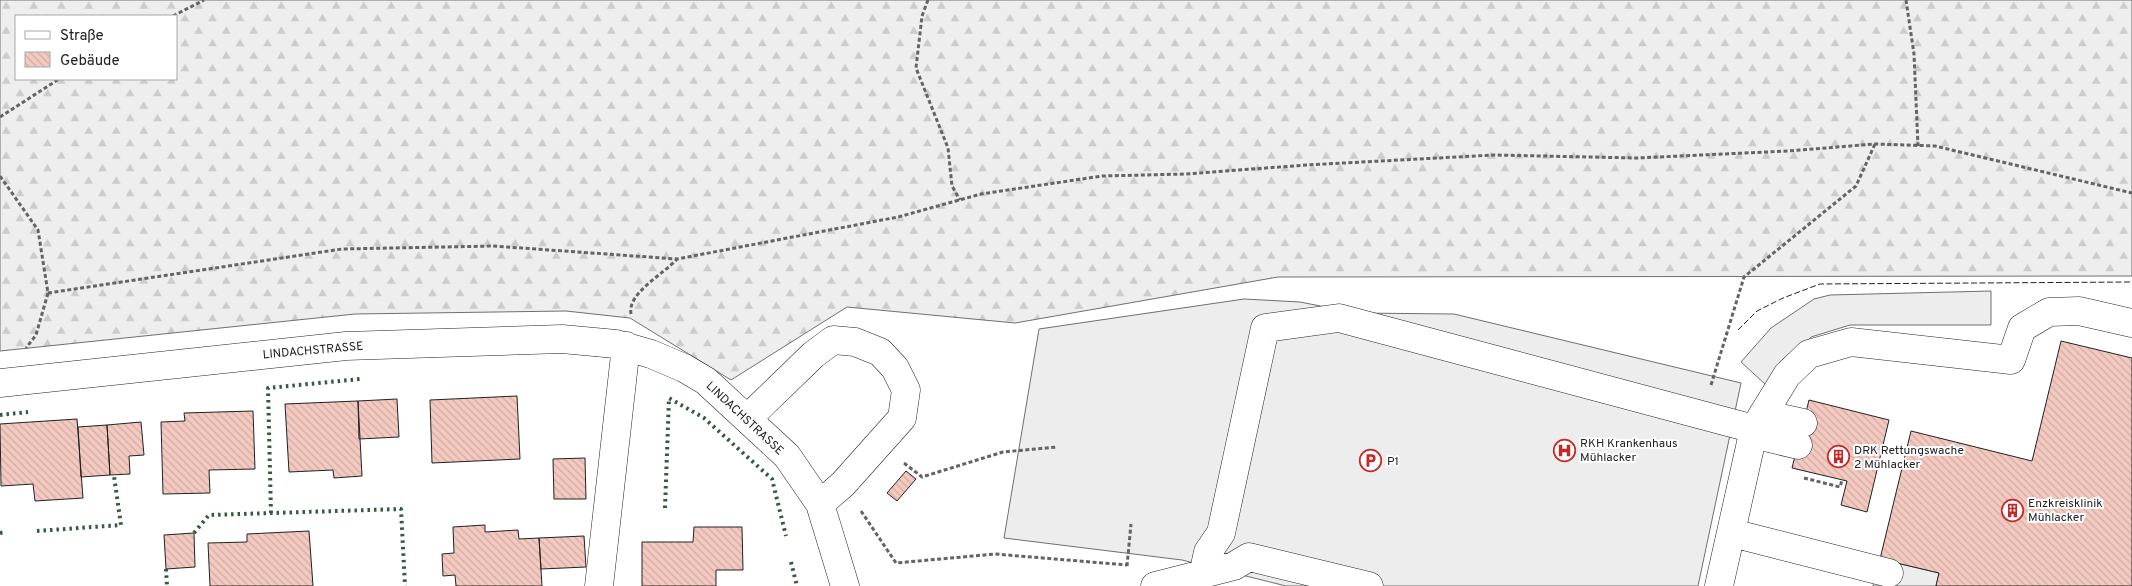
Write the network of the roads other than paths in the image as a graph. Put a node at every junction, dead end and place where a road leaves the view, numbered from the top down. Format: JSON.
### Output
{"nodes":[{"id":1,"x":2132,"y":323,"type":"edge"},
{"id":2,"x":633,"y":349,"type":"junction"},
{"id":3,"x":0,"y":383,"type":"edge"},
{"id":4,"x":748,"y":418,"type":"junction"},
{"id":5,"x":1757,"y":426,"type":"junction"},
{"id":6,"x":1801,"y":434,"type":"dead end"},
{"id":7,"x":820,"y":504,"type":"junction"},
{"id":8,"x":1732,"y":533,"type":"junction"},
{"id":9,"x":1889,"y":573,"type":"dead end"},
{"id":10,"x":1203,"y":575,"type":"junction"},
{"id":11,"x":844,"y":580,"type":"edge"},
{"id":12,"x":599,"y":586,"type":"edge"},
{"id":13,"x":1155,"y":586,"type":"edge"},
{"id":14,"x":1369,"y":586,"type":"edge"},
{"id":15,"x":1719,"y":586,"type":"edge"}],
"edges":[{"from":1,"to":5,"type":"street"},
{"from":2,"to":3,"type":"street","name":"LINDACHSTRASSE"},
{"from":2,"to":4,"type":"street","name":"LINDACHSTRASSE"},
{"from":2,"to":12,"type":"street"},
{"from":4,"to":7,"type":"street","name":"LINDACHSTRASSE"},
{"from":4,"to":7,"type":"street"},
{"from":5,"to":6,"type":"street"},
{"from":5,"to":8,"type":"street"},
{"from":5,"to":10,"type":"street"},
{"from":7,"to":11,"type":"street","name":"LINDACHSTRASSE"},
{"from":8,"to":9,"type":"street"},
{"from":8,"to":15,"type":"street"},
{"from":10,"to":13,"type":"street"},
{"from":10,"to":14,"type":"street"}]}
